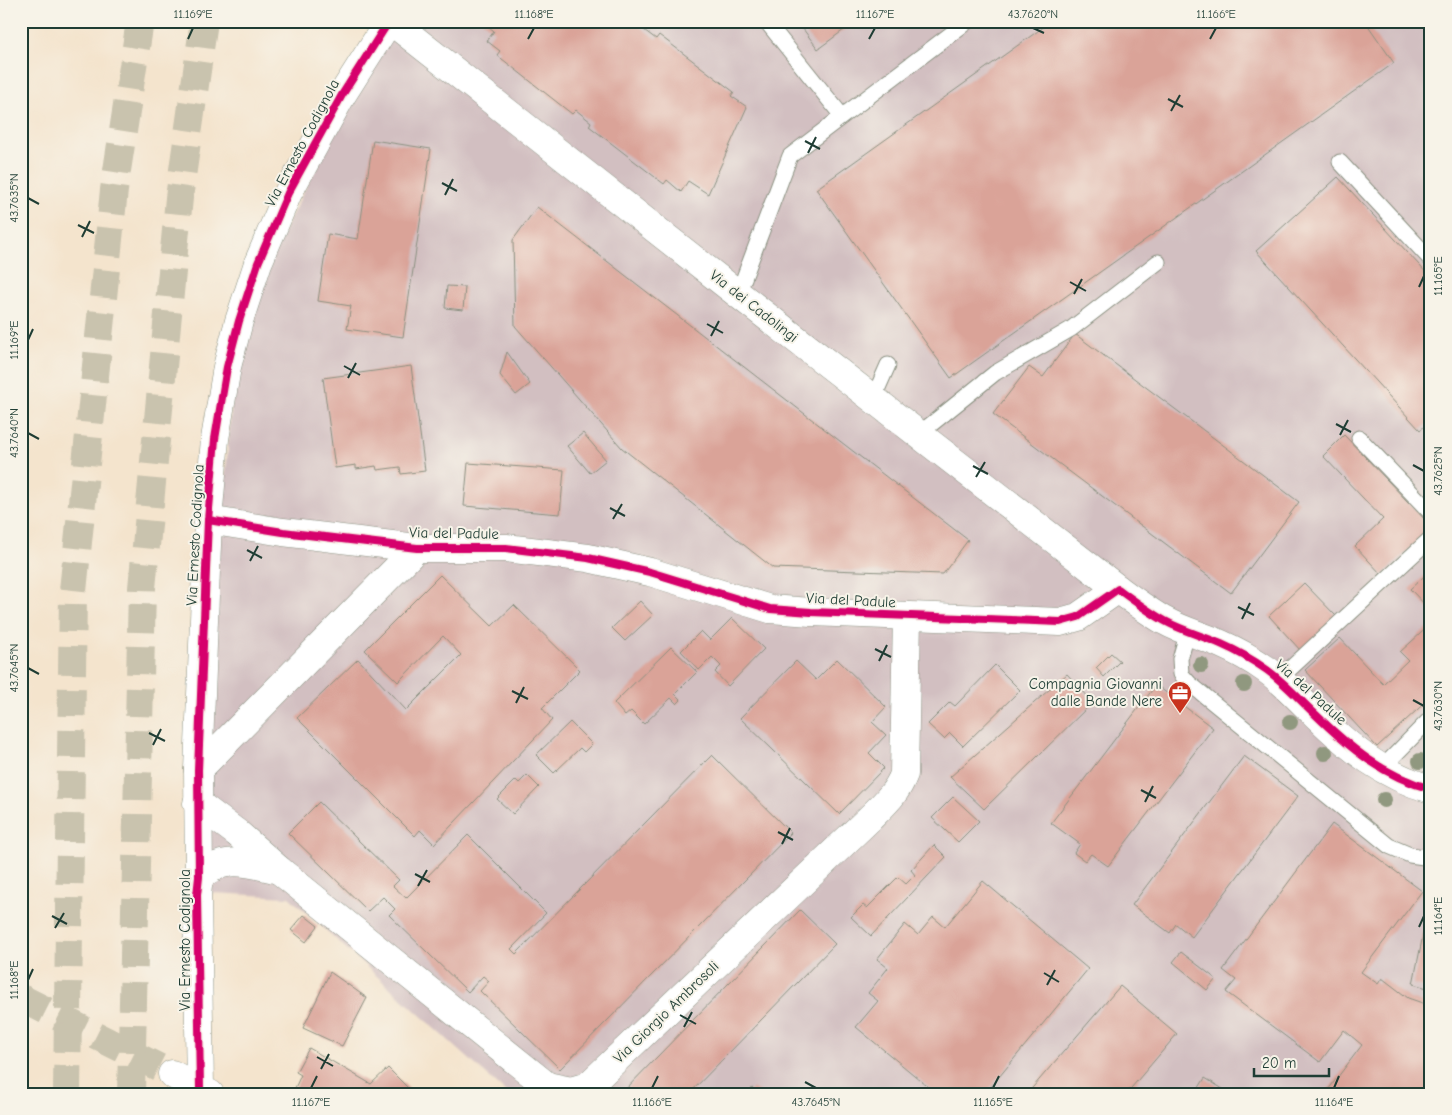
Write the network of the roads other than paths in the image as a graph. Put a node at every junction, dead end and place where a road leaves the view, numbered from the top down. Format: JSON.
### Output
{"nodes":[{"id":1,"x":390,"y":21,"type":"edge"},
{"id":2,"x":766,"y":21,"type":"edge"},
{"id":3,"x":968,"y":21,"type":"edge"},
{"id":4,"x":842,"y":116,"type":"junction"},
{"id":5,"x":1340,"y":162,"type":"dead end"},
{"id":6,"x":1431,"y":260,"type":"edge"},
{"id":7,"x":1158,"y":262,"type":"dead end"},
{"id":8,"x":738,"y":294,"type":"junction"},
{"id":9,"x":888,"y":365,"type":"dead end"},
{"id":10,"x":874,"y":399,"type":"junction"},
{"id":11,"x":919,"y":434,"type":"junction"},
{"id":12,"x":1359,"y":438,"type":"dead end"},
{"id":13,"x":1431,"y":513,"type":"edge"},
{"id":14,"x":208,"y":520,"type":"junction"},
{"id":15,"x":1431,"y":538,"type":"edge"},
{"id":16,"x":417,"y":548,"type":"junction"},
{"id":17,"x":1118,"y":589,"type":"junction"},
{"id":18,"x":907,"y":617,"type":"junction"},
{"id":19,"x":1188,"y":631,"type":"junction"},
{"id":20,"x":1279,"y":679,"type":"junction"},
{"id":21,"x":1431,"y":718,"type":"edge"},
{"id":22,"x":1381,"y":769,"type":"junction"},
{"id":23,"x":198,"y":770,"type":"junction"},
{"id":24,"x":1431,"y":790,"type":"edge"},
{"id":25,"x":197,"y":802,"type":"junction"},
{"id":26,"x":1431,"y":858,"type":"edge"},
{"id":27,"x":279,"y":870,"type":"junction"},
{"id":28,"x":199,"y":877,"type":"junction"},
{"id":29,"x":172,"y":1074,"type":"tunnel mouth"},
{"id":30,"x":205,"y":1091,"type":"edge"}],
"edges":[{"from":1,"to":8,"type":"street","name":"Via dei Cadolingi"},
{"from":1,"to":14,"type":"street","name":"Via Ernesto Codignola"},
{"from":2,"to":4,"type":"lane"},
{"from":3,"to":4,"type":"lane"},
{"from":4,"to":8,"type":"lane"},
{"from":5,"to":6,"type":"lane"},
{"from":7,"to":11,"type":"lane"},
{"from":8,"to":10,"type":"street","name":"Via dei Cadolingi"},
{"from":9,"to":10,"type":"lane"},
{"from":10,"to":11,"type":"street","name":"Via dei Cadolingi"},
{"from":11,"to":17,"type":"street","name":"Via dei Cadolingi"},
{"from":12,"to":13,"type":"lane"},
{"from":14,"to":16,"type":"street","name":"Via del Padule"},
{"from":14,"to":23,"type":"street","name":"Via Ernesto Codignola"},
{"from":15,"to":20,"type":"lane"},
{"from":16,"to":18,"type":"street","name":"Via del Padule"},
{"from":16,"to":23,"type":"street"},
{"from":17,"to":18,"type":"street","name":"Via del Padule"},
{"from":17,"to":19,"type":"street","name":"Via del Padule"},
{"from":18,"to":27,"type":"street","name":"Via Giorgio Ambrosoli"},
{"from":19,"to":20,"type":"street","name":"Via del Padule"},
{"from":19,"to":26,"type":"lane"},
{"from":20,"to":22,"type":"street","name":"Via del Padule"},
{"from":21,"to":22,"type":"lane"},
{"from":22,"to":24,"type":"street","name":"Via del Padule"},
{"from":23,"to":25,"type":"street","name":"Via Ernesto Codignola"},
{"from":25,"to":27,"type":"street","name":"Via Giorgio Ambrosoli"},
{"from":25,"to":28,"type":"street","name":"Via Ernesto Codignola"},
{"from":27,"to":28,"type":"street","name":"Via Giorgio Ambrosoli"},
{"from":28,"to":30,"type":"street","name":"Via Ernesto Codignola"},
{"from":29,"to":30,"type":"street"}]}
